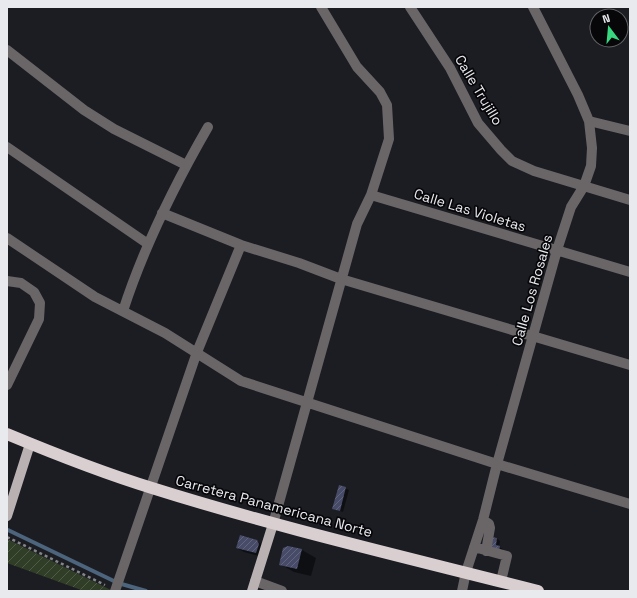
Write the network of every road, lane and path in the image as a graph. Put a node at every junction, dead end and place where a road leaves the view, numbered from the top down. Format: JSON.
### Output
{"nodes":[{"id":1,"x":321,"y":7,"type":"edge"},
{"id":2,"x":410,"y":7,"type":"edge"},
{"id":3,"x":533,"y":7,"type":"edge"},
{"id":4,"x":7,"y":50,"type":"edge"},
{"id":5,"x":589,"y":120,"type":"junction"},
{"id":6,"x":208,"y":127,"type":"dead end"},
{"id":7,"x":630,"y":132,"type":"edge"},
{"id":8,"x":7,"y":147,"type":"edge"},
{"id":9,"x":186,"y":165,"type":"junction"},
{"id":10,"x":584,"y":186,"type":"junction"},
{"id":11,"x":371,"y":195,"type":"junction"},
{"id":12,"x":630,"y":200,"type":"edge"},
{"id":13,"x":162,"y":213,"type":"junction"},
{"id":14,"x":7,"y":238,"type":"edge"},
{"id":15,"x":148,"y":244,"type":"junction"},
{"id":16,"x":241,"y":245,"type":"junction"},
{"id":17,"x":557,"y":250,"type":"junction"},
{"id":18,"x":630,"y":272,"type":"edge"},
{"id":19,"x":341,"y":279,"type":"junction"},
{"id":20,"x":7,"y":281,"type":"edge"},
{"id":21,"x":123,"y":311,"type":"junction"},
{"id":22,"x":532,"y":337,"type":"junction"},
{"id":23,"x":197,"y":352,"type":"junction"},
{"id":24,"x":630,"y":365,"type":"edge"},
{"id":25,"x":7,"y":385,"type":"edge"},
{"id":26,"x":307,"y":403,"type":"junction"},
{"id":27,"x":7,"y":434,"type":"edge"},
{"id":28,"x":30,"y":444,"type":"junction"},
{"id":29,"x":497,"y":464,"type":"junction"},
{"id":30,"x":150,"y":488,"type":"junction"},
{"id":31,"x":630,"y":504,"type":"edge"},
{"id":32,"x":7,"y":516,"type":"edge"},
{"id":33,"x":483,"y":520,"type":"junction"},
{"id":34,"x":272,"y":524,"type":"junction"},
{"id":35,"x":7,"y":536,"type":"edge"},
{"id":36,"x":474,"y":547,"type":"junction"},
{"id":37,"x":486,"y":551,"type":"junction"},
{"id":38,"x":466,"y":572,"type":"junction"},
{"id":39,"x":500,"y":581,"type":"junction"},
{"id":40,"x":254,"y":586,"type":"edge"},
{"id":41,"x":116,"y":590,"type":"edge"},
{"id":42,"x":282,"y":591,"type":"edge"},
{"id":43,"x":462,"y":591,"type":"edge"},
{"id":44,"x":538,"y":591,"type":"edge"}],
"edges":[{"from":1,"to":11,"type":"street"},
{"from":2,"to":10,"type":"street","name":"Calle Trujillo"},
{"from":3,"to":5,"type":"street","name":"Calle Los Rosales"},
{"from":4,"to":9,"type":"street"},
{"from":5,"to":7,"type":"street"},
{"from":5,"to":10,"type":"street","name":"Calle Los Rosales"},
{"from":6,"to":9,"type":"street"},
{"from":8,"to":15,"type":"street"},
{"from":9,"to":13,"type":"street"},
{"from":10,"to":12,"type":"street","name":"Calle Trujillo"},
{"from":10,"to":17,"type":"street","name":"Calle Los Rosales"},
{"from":11,"to":17,"type":"street","name":"Calle Las Violetas"},
{"from":11,"to":19,"type":"street"},
{"from":13,"to":15,"type":"street"},
{"from":13,"to":16,"type":"street"},
{"from":14,"to":21,"type":"street"},
{"from":15,"to":21,"type":"street"},
{"from":16,"to":19,"type":"street"},
{"from":16,"to":23,"type":"street"},
{"from":17,"to":18,"type":"street","name":"Calle Las Violetas"},
{"from":17,"to":22,"type":"street","name":"Calle Los Rosales"},
{"from":19,"to":22,"type":"street"},
{"from":19,"to":26,"type":"street"},
{"from":20,"to":25,"type":"street"},
{"from":21,"to":23,"type":"street"},
{"from":22,"to":24,"type":"street"},
{"from":22,"to":29,"type":"street","name":"Calle Los Rosales"},
{"from":23,"to":26,"type":"street"},
{"from":23,"to":30,"type":"street"},
{"from":26,"to":29,"type":"street"},
{"from":26,"to":34,"type":"street"},
{"from":27,"to":28,"type":"highway","name":"Carretera Panamericana Norte"},
{"from":28,"to":30,"type":"highway","name":"Carretera Panamericana Norte"},
{"from":28,"to":32,"type":"main road"},
{"from":29,"to":31,"type":"street"},
{"from":29,"to":33,"type":"street","name":"Calle Los Rosales"},
{"from":30,"to":34,"type":"highway","name":"Carretera Panamericana Norte"},
{"from":30,"to":41,"type":"street"},
{"from":33,"to":36,"type":"street","name":"Calle Los Rosales"},
{"from":33,"to":37,"type":"street"},
{"from":34,"to":38,"type":"highway","name":"Carretera Panamericana Norte"},
{"from":34,"to":40,"type":"main road"},
{"from":35,"to":41,"type":"path"},
{"from":36,"to":37,"type":"street"},
{"from":36,"to":38,"type":"street","name":"Calle Los Rosales"},
{"from":37,"to":39,"type":"street"},
{"from":38,"to":39,"type":"highway","name":"Carretera Panamericana Norte"},
{"from":38,"to":43,"type":"street","name":"Calle Los Rosales"},
{"from":39,"to":44,"type":"highway","name":"Carretera Panamericana Norte"},
{"from":40,"to":42,"type":"street"}]}
